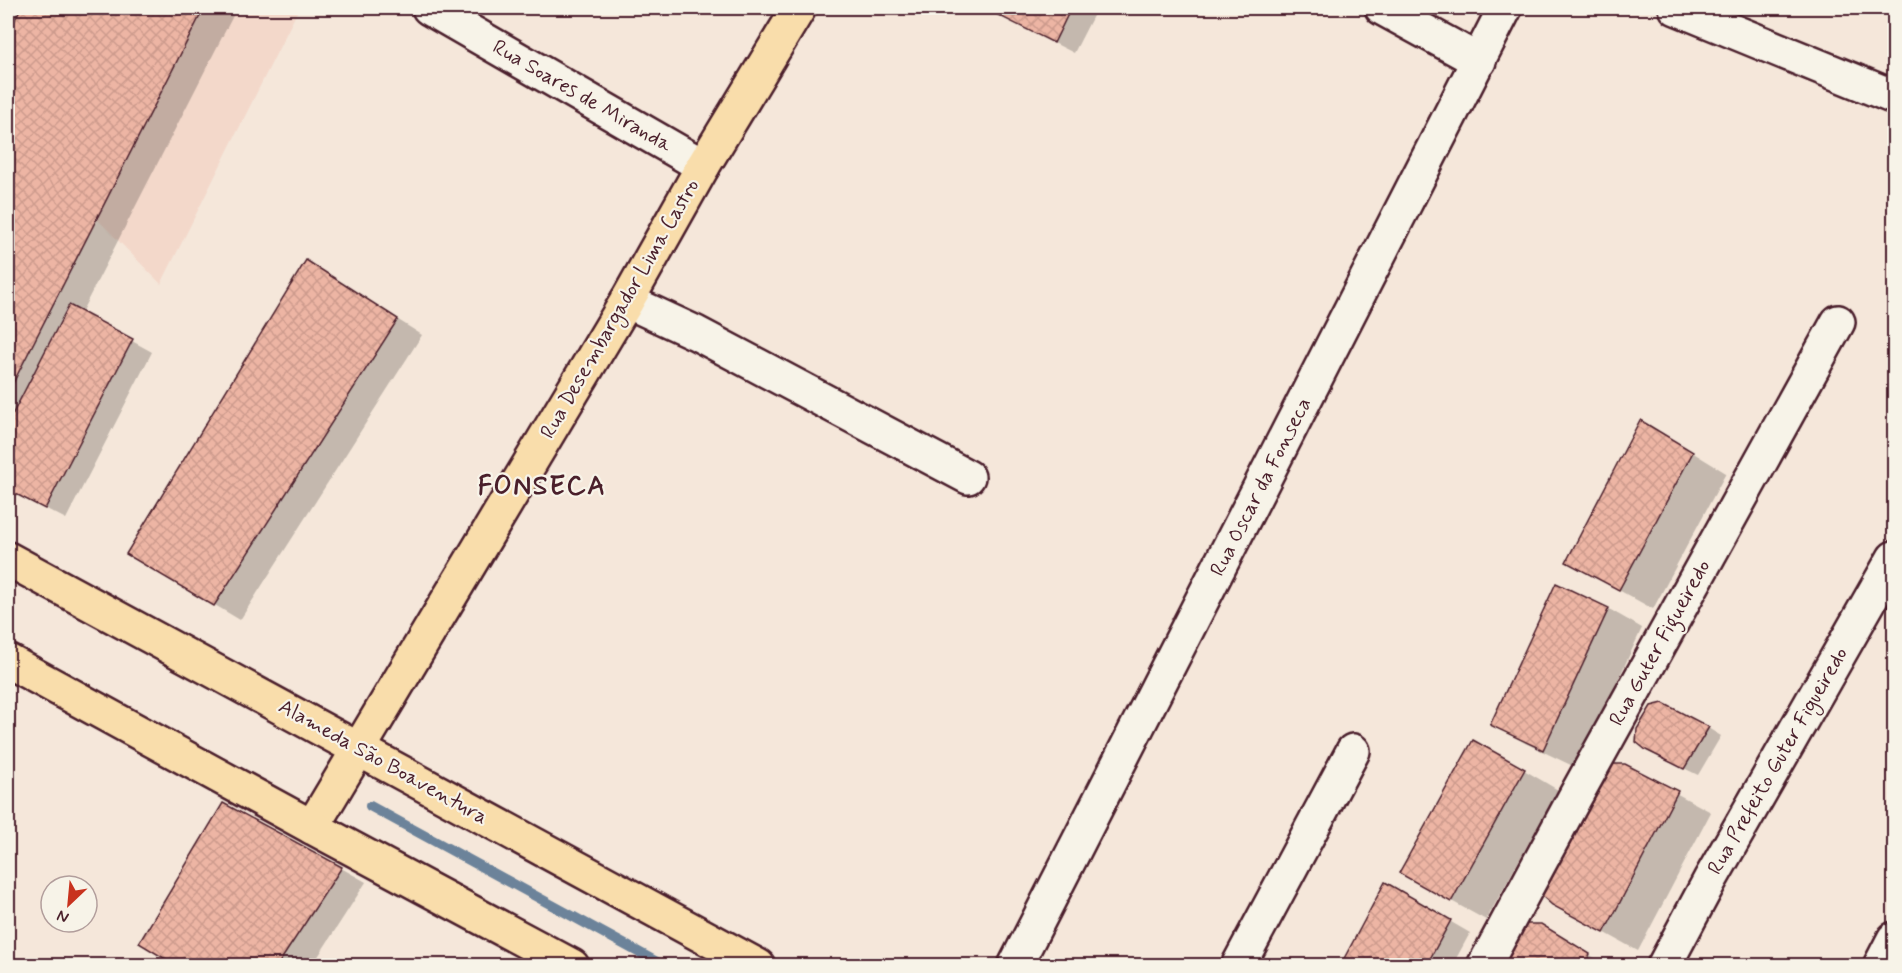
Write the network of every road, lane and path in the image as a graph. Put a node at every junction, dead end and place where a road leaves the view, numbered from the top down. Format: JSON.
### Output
{"nodes":[{"id":1,"x":429,"y":8,"type":"edge"},
{"id":2,"x":800,"y":8,"type":"edge"},
{"id":3,"x":1382,"y":8,"type":"edge"},
{"id":4,"x":1505,"y":8,"type":"edge"},
{"id":5,"x":1676,"y":8,"type":"edge"},
{"id":6,"x":1479,"y":61,"type":"junction"},
{"id":7,"x":1894,"y":97,"type":"edge"},
{"id":8,"x":703,"y":166,"type":"junction"},
{"id":9,"x":627,"y":301,"type":"junction"},
{"id":10,"x":1838,"y":322,"type":"dead end"},
{"id":11,"x":968,"y":477,"type":"dead end"},
{"id":12,"x":1894,"y":558,"type":"edge"},
{"id":13,"x":8,"y":559,"type":"edge"},
{"id":14,"x":9,"y":666,"type":"edge"},
{"id":15,"x":357,"y":749,"type":"junction"},
{"id":16,"x":1353,"y":751,"type":"dead end"},
{"id":17,"x":312,"y":827,"type":"junction"},
{"id":18,"x":1894,"y":939,"type":"edge"},
{"id":19,"x":572,"y":966,"type":"edge"},
{"id":20,"x":758,"y":966,"type":"edge"},
{"id":21,"x":1015,"y":966,"type":"edge"},
{"id":22,"x":1238,"y":966,"type":"edge"},
{"id":23,"x":1484,"y":966,"type":"edge"},
{"id":24,"x":1664,"y":966,"type":"edge"},
{"id":25,"x":1880,"y":966,"type":"edge"}],
"edges":[{"from":1,"to":8,"type":"street","name":"Rua Soares de Miranda"},
{"from":2,"to":8,"type":"main road","name":"Rua Desembargador Lima Castro"},
{"from":3,"to":6,"type":"street"},
{"from":4,"to":6,"type":"street","name":"Rua Oscar da Fonseca"},
{"from":5,"to":7,"type":"street"},
{"from":6,"to":21,"type":"street","name":"Rua Oscar da Fonseca"},
{"from":8,"to":9,"type":"main road","name":"Rua Desembargador Lima Castro"},
{"from":9,"to":11,"type":"street"},
{"from":9,"to":15,"type":"main road","name":"Rua Desembargador Lima Castro"},
{"from":10,"to":23,"type":"street","name":"Rua Guter Figueiredo"},
{"from":12,"to":24,"type":"street","name":"Rua Prefeito Guter Figueiredo"},
{"from":13,"to":15,"type":"main road","name":"Alameda São Boaventura"},
{"from":14,"to":17,"type":"main road"},
{"from":15,"to":17,"type":"main road","name":"Rua Desembargador Lima Castro"},
{"from":15,"to":20,"type":"main road","name":"Alameda São Boaventura"},
{"from":16,"to":22,"type":"street"},
{"from":17,"to":19,"type":"main road"},
{"from":18,"to":25,"type":"street"}]}
